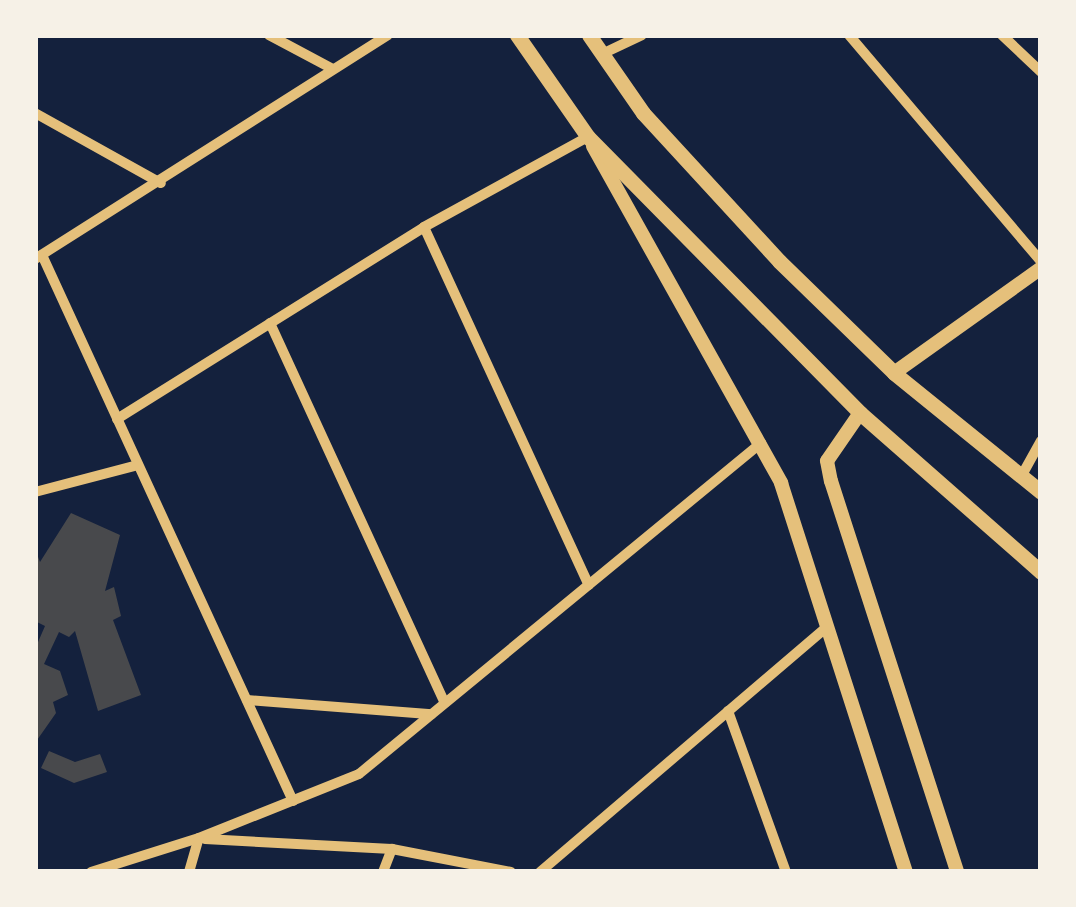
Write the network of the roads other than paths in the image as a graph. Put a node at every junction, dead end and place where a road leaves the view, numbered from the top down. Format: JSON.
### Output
{"nodes":[{"id":1,"x":269,"y":35,"type":"edge"},
{"id":2,"x":388,"y":35,"type":"edge"},
{"id":3,"x":517,"y":35,"type":"edge"},
{"id":4,"x":589,"y":35,"type":"edge"},
{"id":5,"x":642,"y":35,"type":"edge"},
{"id":6,"x":849,"y":35,"type":"edge"},
{"id":7,"x":1002,"y":35,"type":"edge"},
{"id":8,"x":602,"y":54,"type":"junction"},
{"id":9,"x":333,"y":70,"type":"junction"},
{"id":10,"x":1041,"y":72,"type":"edge"},
{"id":11,"x":35,"y":113,"type":"edge"},
{"id":12,"x":588,"y":137,"type":"junction"},
{"id":13,"x":161,"y":182,"type":"junction"},
{"id":14,"x":424,"y":227,"type":"junction"},
{"id":15,"x":38,"y":257,"type":"edge"},
{"id":16,"x":1039,"y":270,"type":"edge"},
{"id":17,"x":270,"y":323,"type":"junction"},
{"id":18,"x":894,"y":372,"type":"junction"},
{"id":19,"x":860,"y":413,"type":"junction"},
{"id":20,"x":117,"y":419,"type":"junction"},
{"id":21,"x":1041,"y":442,"type":"edge"},
{"id":22,"x":761,"y":443,"type":"junction"},
{"id":23,"x":138,"y":465,"type":"junction"},
{"id":24,"x":1022,"y":475,"type":"junction"},
{"id":25,"x":35,"y":492,"type":"edge"},
{"id":26,"x":1041,"y":492,"type":"edge"},
{"id":27,"x":1041,"y":572,"type":"edge"},
{"id":28,"x":589,"y":585,"type":"junction"},
{"id":29,"x":827,"y":627,"type":"junction"},
{"id":30,"x":246,"y":700,"type":"junction"},
{"id":31,"x":446,"y":703,"type":"junction"},
{"id":32,"x":728,"y":711,"type":"junction"},
{"id":33,"x":432,"y":714,"type":"junction"},
{"id":34,"x":293,"y":801,"type":"junction"},
{"id":35,"x":199,"y":838,"type":"junction"},
{"id":36,"x":392,"y":850,"type":"junction"},
{"id":37,"x":91,"y":872,"type":"edge"},
{"id":38,"x":189,"y":872,"type":"edge"},
{"id":39,"x":383,"y":872,"type":"edge"},
{"id":40,"x":511,"y":872,"type":"edge"},
{"id":41,"x":540,"y":872,"type":"edge"},
{"id":42,"x":786,"y":872,"type":"edge"},
{"id":43,"x":906,"y":872,"type":"edge"},
{"id":44,"x":957,"y":872,"type":"edge"}],
"edges":[{"from":1,"to":9,"type":"street"},
{"from":2,"to":9,"type":"street"},
{"from":3,"to":12,"type":"main road"},
{"from":4,"to":8,"type":"main road"},
{"from":5,"to":8,"type":"street"},
{"from":6,"to":16,"type":"street"},
{"from":7,"to":10,"type":"street"},
{"from":8,"to":18,"type":"main road"},
{"from":9,"to":13,"type":"street"},
{"from":11,"to":13,"type":"street"},
{"from":12,"to":14,"type":"street"},
{"from":12,"to":19,"type":"main road"},
{"from":12,"to":22,"type":"street"},
{"from":13,"to":15,"type":"street"},
{"from":14,"to":17,"type":"street"},
{"from":14,"to":28,"type":"street"},
{"from":15,"to":20,"type":"street"},
{"from":16,"to":18,"type":"street"},
{"from":17,"to":20,"type":"street"},
{"from":17,"to":31,"type":"street"},
{"from":18,"to":24,"type":"main road"},
{"from":19,"to":27,"type":"main road"},
{"from":19,"to":44,"type":"street"},
{"from":20,"to":23,"type":"street"},
{"from":21,"to":24,"type":"street"},
{"from":22,"to":28,"type":"street"},
{"from":22,"to":29,"type":"street"},
{"from":23,"to":25,"type":"street"},
{"from":23,"to":30,"type":"street"},
{"from":24,"to":26,"type":"main road"},
{"from":28,"to":31,"type":"street"},
{"from":29,"to":32,"type":"street"},
{"from":29,"to":43,"type":"street"},
{"from":30,"to":33,"type":"street"},
{"from":30,"to":34,"type":"street"},
{"from":31,"to":33,"type":"street"},
{"from":32,"to":41,"type":"street"},
{"from":32,"to":42,"type":"street"},
{"from":33,"to":34,"type":"street"},
{"from":34,"to":35,"type":"street"},
{"from":35,"to":36,"type":"street"},
{"from":35,"to":37,"type":"street"},
{"from":35,"to":38,"type":"street"},
{"from":36,"to":39,"type":"street"},
{"from":36,"to":40,"type":"street"}]}
